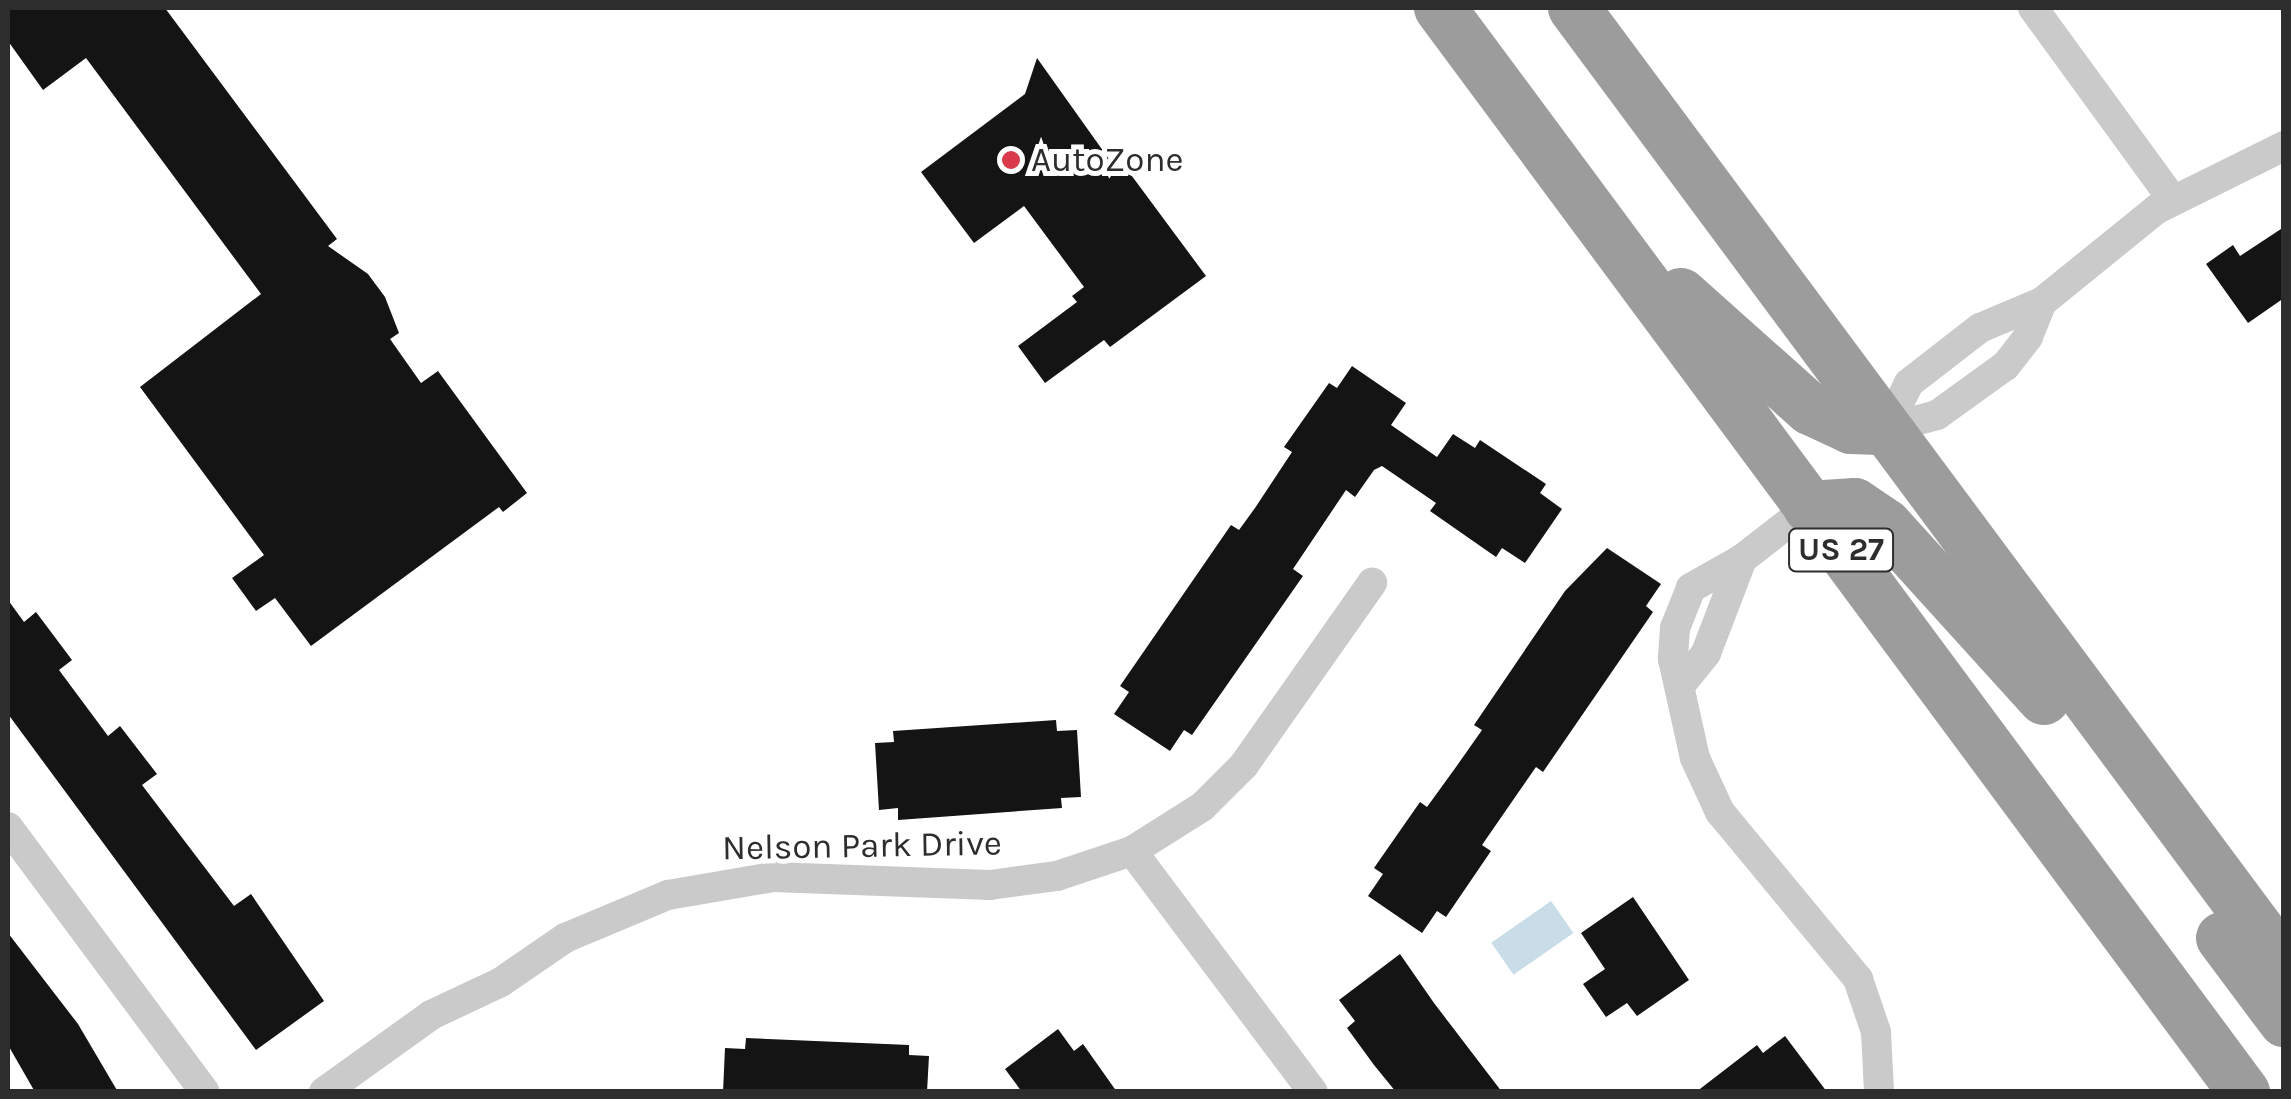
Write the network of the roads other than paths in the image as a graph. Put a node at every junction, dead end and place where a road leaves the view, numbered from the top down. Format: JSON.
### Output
{"nodes":[{"id":1,"x":1440,"y":8,"type":"edge"},
{"id":2,"x":1574,"y":8,"type":"edge"},
{"id":3,"x":2033,"y":8,"type":"edge"},
{"id":4,"x":2284,"y":146,"type":"edge"},
{"id":5,"x":2173,"y":200,"type":"junction"},
{"id":6,"x":1605,"y":227,"type":"junction"},
{"id":7,"x":2042,"y":302,"type":"junction"},
{"id":8,"x":1886,"y":429,"type":"junction"},
{"id":9,"x":1810,"y":507,"type":"junction"},
{"id":10,"x":1372,"y":582,"type":"dead end"},
{"id":11,"x":8,"y":828,"type":"edge"},
{"id":12,"x":1132,"y":851,"type":"junction"},
{"id":13,"x":2284,"y":964,"type":"edge"},
{"id":14,"x":2284,"y":1021,"type":"edge"},
{"id":15,"x":204,"y":1092,"type":"edge"},
{"id":16,"x":324,"y":1092,"type":"edge"},
{"id":17,"x":1314,"y":1092,"type":"edge"},
{"id":18,"x":1879,"y":1092,"type":"edge"},
{"id":19,"x":2244,"y":1092,"type":"edge"}],
"edges":[{"from":1,"to":6,"type":"highway","number":"US 27"},
{"from":2,"to":8,"type":"highway","number":"US 27"},
{"from":3,"to":5,"type":"street"},
{"from":4,"to":5,"type":"street"},
{"from":5,"to":7,"type":"street"},
{"from":6,"to":8,"type":"highway"},
{"from":6,"to":9,"type":"highway","number":"US 27"},
{"from":7,"to":8,"type":"street"},
{"from":7,"to":8,"type":"street"},
{"from":8,"to":13,"type":"highway","number":"US 27"},
{"from":9,"to":14,"type":"highway"},
{"from":9,"to":18,"type":"street"},
{"from":9,"to":19,"type":"highway","number":"US 27"},
{"from":10,"to":12,"type":"street","name":"Nelson Park Drive"},
{"from":11,"to":15,"type":"street"},
{"from":12,"to":16,"type":"street","name":"Nelson Park Drive"},
{"from":12,"to":17,"type":"street"}]}
